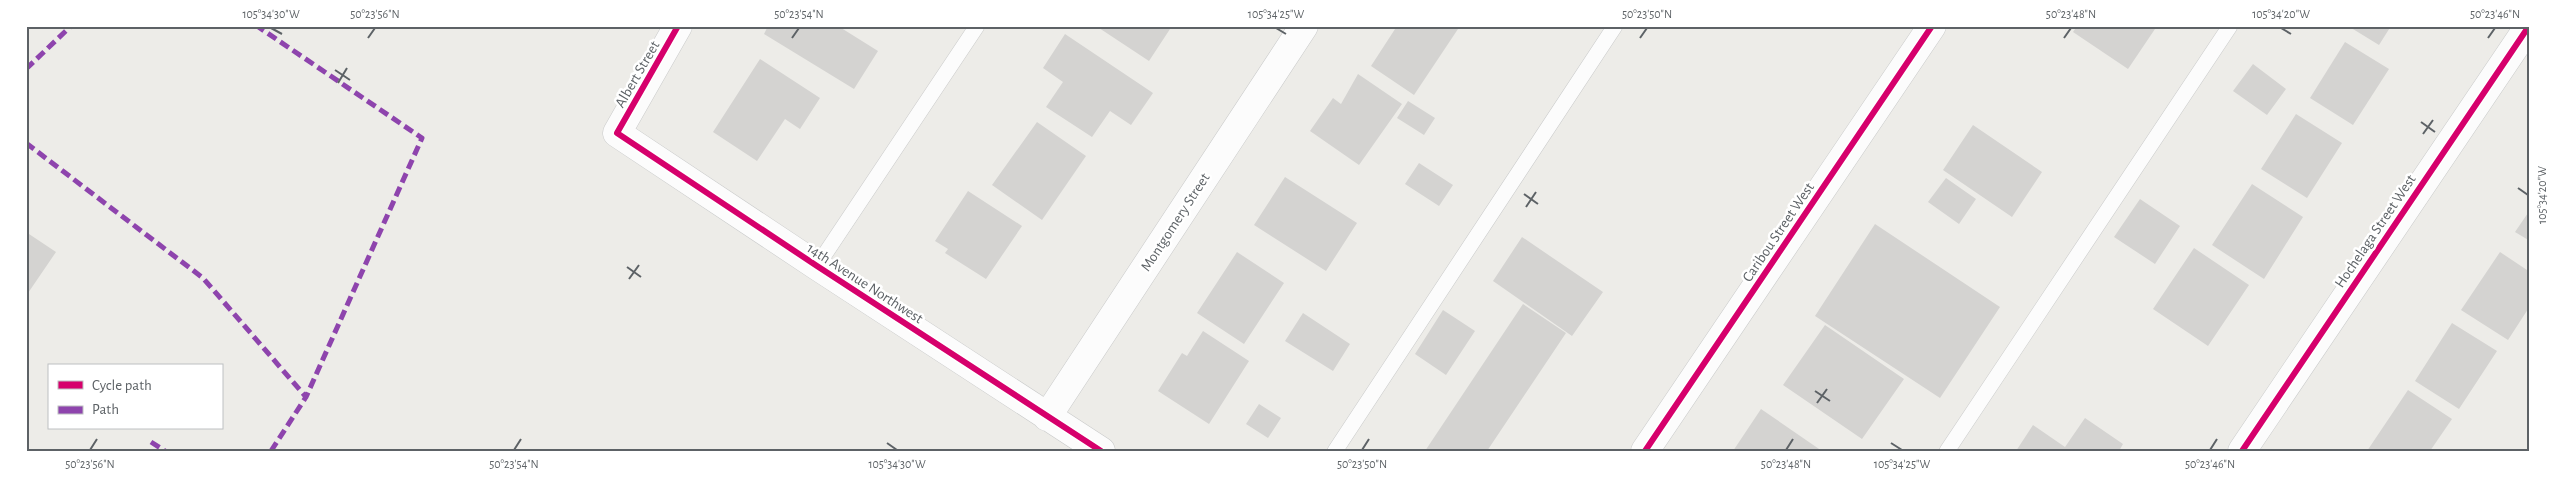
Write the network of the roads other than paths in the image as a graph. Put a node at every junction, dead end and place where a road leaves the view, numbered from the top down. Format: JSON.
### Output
{"nodes":[{"id":1,"x":678,"y":26,"type":"edge"},
{"id":2,"x":977,"y":26,"type":"edge"},
{"id":3,"x":1304,"y":26,"type":"edge"},
{"id":4,"x":1615,"y":26,"type":"edge"},
{"id":5,"x":1932,"y":26,"type":"edge"},
{"id":6,"x":2230,"y":26,"type":"edge"},
{"id":7,"x":2529,"y":26,"type":"edge"},
{"id":8,"x":617,"y":133,"type":"joint"},
{"id":9,"x":816,"y":266,"type":"junction"},
{"id":10,"x":1047,"y":417,"type":"junction"},
{"id":11,"x":1101,"y":451,"type":"edge"},
{"id":12,"x":1335,"y":451,"type":"edge"},
{"id":13,"x":1645,"y":451,"type":"edge"},
{"id":14,"x":1947,"y":451,"type":"edge"},
{"id":15,"x":2242,"y":451,"type":"edge"}],
"edges":[{"from":1,"to":8,"type":"street","name":"Albert Street"},
{"from":2,"to":9,"type":"lane"},
{"from":3,"to":10,"type":"street","name":"Montgomery Street"},
{"from":4,"to":12,"type":"lane"},
{"from":5,"to":13,"type":"street","name":"Caribou Street West"},
{"from":6,"to":14,"type":"lane"},
{"from":7,"to":15,"type":"street","name":"Hochelaga Street West"},
{"from":8,"to":9,"type":"street","name":"14th Avenue Northwest"},
{"from":9,"to":10,"type":"street","name":"14th Avenue Northwest"},
{"from":10,"to":11,"type":"street","name":"14th Avenue Northwest"}]}
